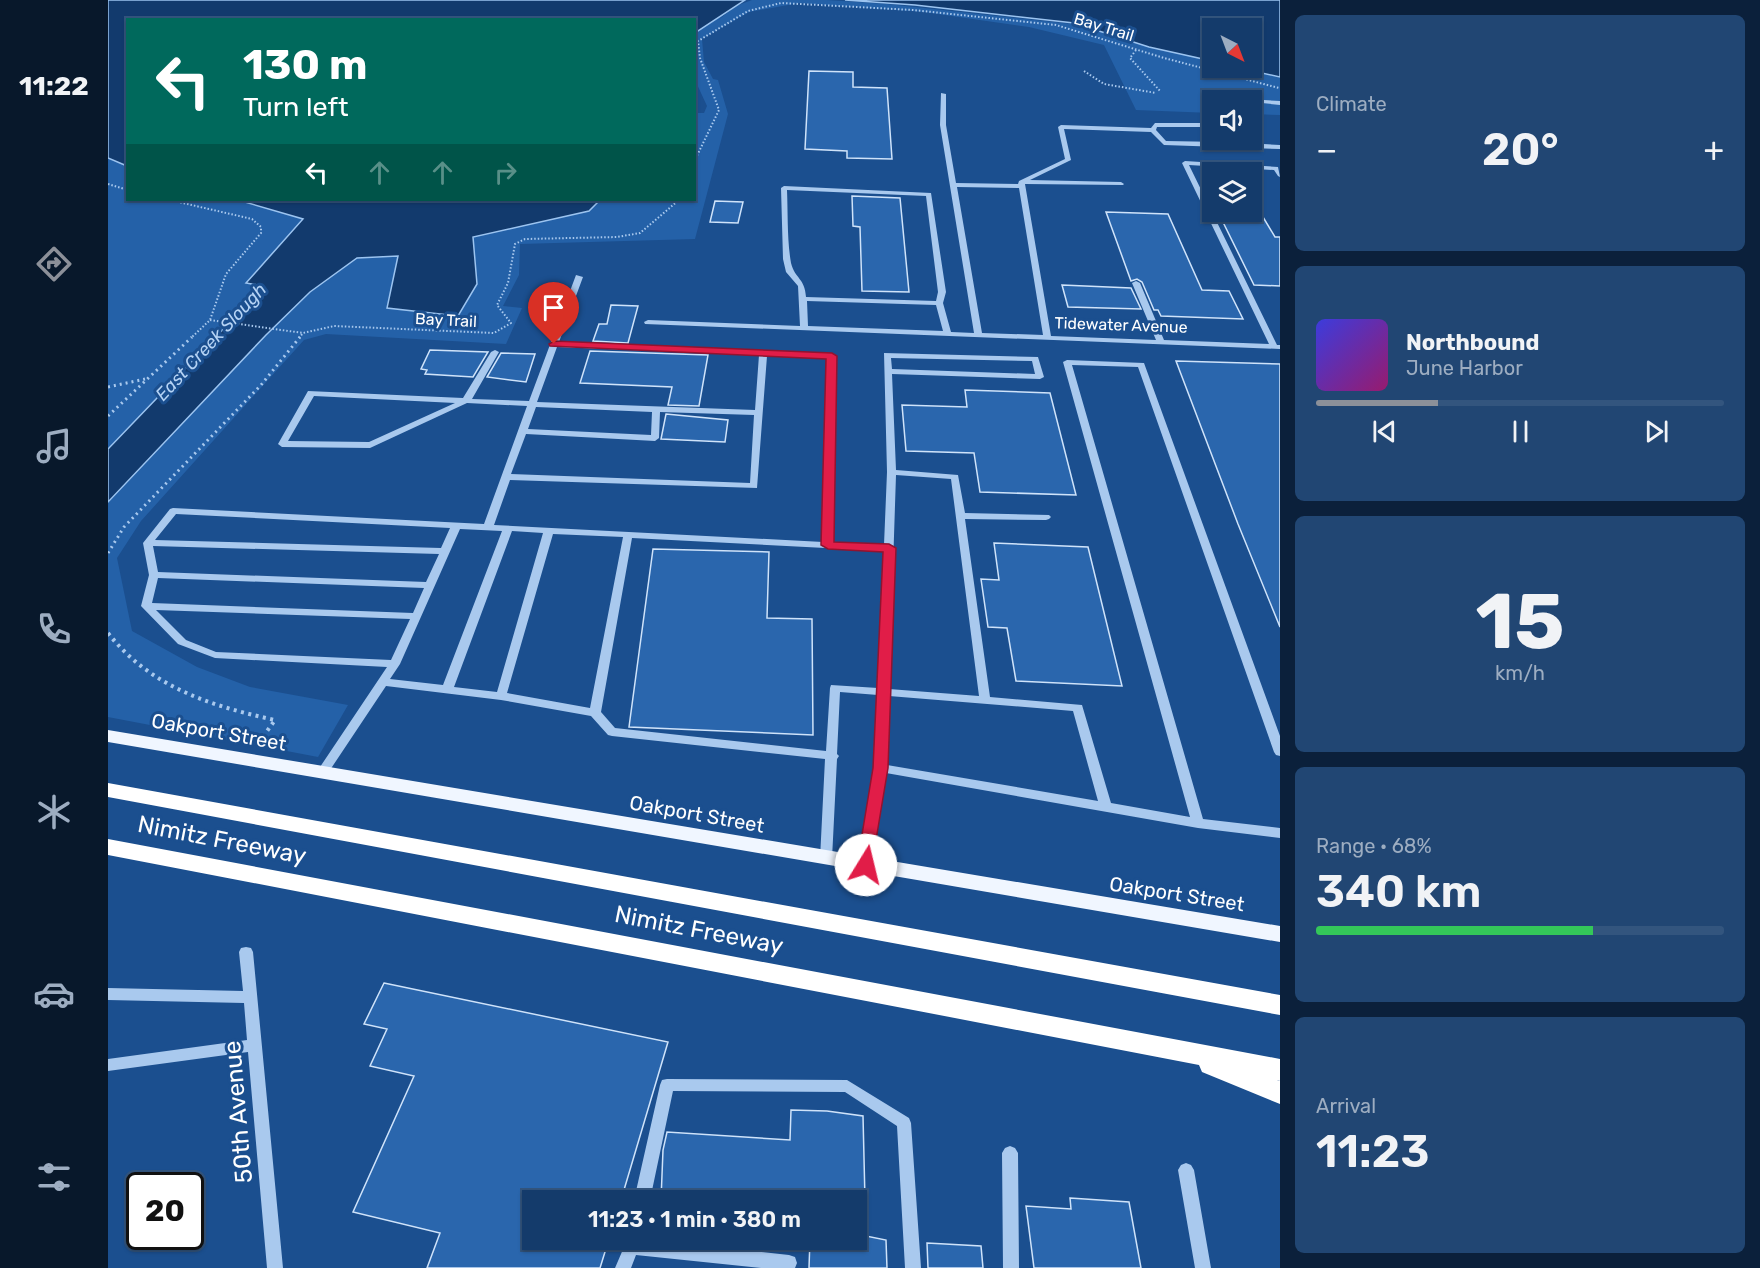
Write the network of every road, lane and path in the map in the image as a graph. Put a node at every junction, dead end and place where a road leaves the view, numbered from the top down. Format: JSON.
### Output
{"nodes":[{"id":1,"x":1137,"y":50,"type":"junction"},
{"id":2,"x":1084,"y":71,"type":"dead end"},
{"id":3,"x":1280,"y":88,"type":"edge"},
{"id":4,"x":1161,"y":92,"type":"dead end"},
{"id":5,"x":1156,"y":93,"type":"dead end"},
{"id":6,"x":943,"y":94,"type":"dead end"},
{"id":7,"x":1264,"y":102,"type":"dead end"},
{"id":8,"x":1280,"y":104,"type":"edge"},
{"id":9,"x":1202,"y":125,"type":"edge"},
{"id":10,"x":1153,"y":130,"type":"junction"},
{"id":11,"x":1202,"y":142,"type":"edge"},
{"id":12,"x":1262,"y":145,"type":"edge"},
{"id":13,"x":1280,"y":147,"type":"edge"},
{"id":14,"x":696,"y":158,"type":"edge"},
{"id":15,"x":1280,"y":175,"type":"edge"},
{"id":16,"x":108,"y":184,"type":"edge"},
{"id":17,"x":1021,"y":184,"type":"junction"},
{"id":18,"x":1121,"y":184,"type":"dead end"},
{"id":19,"x":954,"y":185,"type":"junction"},
{"id":20,"x":126,"y":189,"type":"edge"},
{"id":21,"x":175,"y":201,"type":"edge"},
{"id":22,"x":678,"y":201,"type":"edge"},
{"id":23,"x":579,"y":277,"type":"dead end"},
{"id":24,"x":1136,"y":284,"type":"dead end"},
{"id":25,"x":805,"y":299,"type":"junction"},
{"id":26,"x":939,"y":303,"type":"junction"},
{"id":27,"x":212,"y":321,"type":"junction"},
{"id":28,"x":648,"y":321,"type":"dead end"},
{"id":29,"x":804,"y":328,"type":"junction"},
{"id":30,"x":303,"y":333,"type":"junction"},
{"id":31,"x":947,"y":333,"type":"junction"},
{"id":32,"x":978,"y":335,"type":"junction"},
{"id":33,"x":1047,"y":337,"type":"junction"},
{"id":34,"x":1161,"y":342,"type":"junction"},
{"id":35,"x":554,"y":344,"type":"junction"},
{"id":36,"x":1277,"y":346,"type":"edge"},
{"id":37,"x":495,"y":352,"type":"dead end"},
{"id":38,"x":763,"y":353,"type":"junction"},
{"id":39,"x":888,"y":371,"type":"junction"},
{"id":40,"x":146,"y":379,"type":"junction"},
{"id":41,"x":108,"y":387,"type":"edge"},
{"id":42,"x":466,"y":401,"type":"junction"},
{"id":43,"x":532,"y":405,"type":"junction"},
{"id":44,"x":656,"y":409,"type":"junction"},
{"id":45,"x":759,"y":413,"type":"junction"},
{"id":46,"x":108,"y":416,"type":"edge"},
{"id":47,"x":522,"y":432,"type":"junction"},
{"id":48,"x":892,"y":472,"type":"junction"},
{"id":49,"x":506,"y":477,"type":"junction"},
{"id":50,"x":961,"y":516,"type":"junction"},
{"id":51,"x":1046,"y":517,"type":"dead end"},
{"id":52,"x":456,"y":526,"type":"junction"},
{"id":53,"x":488,"y":527,"type":"junction"},
{"id":54,"x":508,"y":528,"type":"junction"},
{"id":55,"x":549,"y":530,"type":"junction"},
{"id":56,"x":627,"y":534,"type":"junction"},
{"id":57,"x":148,"y":543,"type":"junction"},
{"id":58,"x":828,"y":545,"type":"junction"},
{"id":59,"x":889,"y":548,"type":"junction"},
{"id":60,"x":445,"y":551,"type":"junction"},
{"id":61,"x":108,"y":553,"type":"edge"},
{"id":62,"x":154,"y":575,"type":"junction"},
{"id":63,"x":430,"y":585,"type":"junction"},
{"id":64,"x":146,"y":606,"type":"junction"},
{"id":65,"x":416,"y":616,"type":"junction"},
{"id":66,"x":108,"y":633,"type":"edge"},
{"id":67,"x":395,"y":664,"type":"junction"},
{"id":68,"x":383,"y":682,"type":"junction"},
{"id":69,"x":447,"y":690,"type":"junction"},
{"id":70,"x":884,"y":692,"type":"junction"},
{"id":71,"x":501,"y":696,"type":"junction"},
{"id":72,"x":985,"y":700,"type":"junction"},
{"id":73,"x":595,"y":713,"type":"junction"},
{"id":74,"x":108,"y":736,"type":"edge"},
{"id":75,"x":1280,"y":752,"type":"edge"},
{"id":76,"x":832,"y":756,"type":"junction"},
{"id":77,"x":248,"y":759,"type":"junction"},
{"id":78,"x":881,"y":768,"type":"junction"},
{"id":79,"x":322,"y":773,"type":"junction"},
{"id":80,"x":108,"y":790,"type":"edge"},
{"id":81,"x":1106,"y":807,"type":"junction"},
{"id":82,"x":1198,"y":823,"type":"junction"},
{"id":83,"x":1280,"y":833,"type":"edge"},
{"id":84,"x":108,"y":848,"type":"edge"},
{"id":85,"x":826,"y":859,"type":"junction"},
{"id":86,"x":866,"y":865,"type":"junction"},
{"id":87,"x":1280,"y":934,"type":"edge"},
{"id":88,"x":246,"y":952,"type":"dead end"},
{"id":89,"x":108,"y":993,"type":"edge"},
{"id":90,"x":250,"y":997,"type":"junction"},
{"id":91,"x":1280,"y":1005,"type":"edge"},
{"id":92,"x":254,"y":1045,"type":"junction"},
{"id":93,"x":1171,"y":1047,"type":"junction"},
{"id":94,"x":108,"y":1065,"type":"edge"},
{"id":95,"x":1280,"y":1070,"type":"edge"},
{"id":96,"x":1280,"y":1093,"type":"edge"},
{"id":97,"x":1010,"y":1153,"type":"dead end"},
{"id":98,"x":1186,"y":1170,"type":"dead end"},
{"id":99,"x":644,"y":1190,"type":"edge"},
{"id":100,"x":629,"y":1250,"type":"edge"},
{"id":101,"x":687,"y":1250,"type":"edge"},
{"id":102,"x":789,"y":1263,"type":"dead end"},
{"id":103,"x":275,"y":1268,"type":"edge"},
{"id":104,"x":623,"y":1268,"type":"edge"},
{"id":105,"x":913,"y":1268,"type":"edge"},
{"id":106,"x":1011,"y":1268,"type":"edge"},
{"id":107,"x":1203,"y":1268,"type":"edge"}],
"edges":[{"from":1,"to":3,"type":"path","name":"Bay Trail"},
{"from":1,"to":4,"type":"path"},
{"from":1,"to":14,"type":"path","name":"Bay Trail"},
{"from":2,"to":5,"type":"path"},
{"from":6,"to":19,"type":"street"},
{"from":7,"to":8,"type":"street"},
{"from":9,"to":10,"type":"street"},
{"from":10,"to":11,"type":"street"},
{"from":10,"to":17,"type":"street"},
{"from":12,"to":13,"type":"street"},
{"from":15,"to":36,"type":"street"},
{"from":16,"to":20,"type":"path"},
{"from":17,"to":18,"type":"street"},
{"from":17,"to":19,"type":"street"},
{"from":17,"to":33,"type":"street"},
{"from":19,"to":32,"type":"street"},
{"from":21,"to":27,"type":"path"},
{"from":22,"to":30,"type":"path","name":"Bay Trail"},
{"from":23,"to":35,"type":"street"},
{"from":24,"to":34,"type":"street"},
{"from":25,"to":26,"type":"street"},
{"from":25,"to":26,"type":"street"},
{"from":25,"to":29,"type":"street"},
{"from":26,"to":31,"type":"street"},
{"from":27,"to":30,"type":"path","name":"Bay Trail"},
{"from":27,"to":40,"type":"path"},
{"from":28,"to":29,"type":"street","name":"Tidewater Avenue"},
{"from":29,"to":31,"type":"street","name":"Tidewater Avenue"},
{"from":30,"to":61,"type":"path"},
{"from":31,"to":32,"type":"street","name":"Tidewater Avenue"},
{"from":32,"to":33,"type":"street","name":"Tidewater Avenue"},
{"from":33,"to":34,"type":"street","name":"Tidewater Avenue"},
{"from":34,"to":36,"type":"street","name":"Tidewater Avenue"},
{"from":35,"to":38,"type":"street"},
{"from":35,"to":43,"type":"street"},
{"from":37,"to":42,"type":"street"},
{"from":38,"to":45,"type":"street"},
{"from":38,"to":58,"type":"street"},
{"from":39,"to":39,"type":"street"},
{"from":39,"to":48,"type":"street"},
{"from":40,"to":41,"type":"path"},
{"from":40,"to":46,"type":"path"},
{"from":42,"to":42,"type":"street"},
{"from":42,"to":43,"type":"street"},
{"from":43,"to":44,"type":"street"},
{"from":43,"to":47,"type":"street"},
{"from":44,"to":45,"type":"street"},
{"from":44,"to":47,"type":"street"},
{"from":45,"to":49,"type":"street"},
{"from":47,"to":49,"type":"street"},
{"from":48,"to":50,"type":"street"},
{"from":48,"to":59,"type":"street"},
{"from":49,"to":53,"type":"street"},
{"from":50,"to":51,"type":"street"},
{"from":50,"to":72,"type":"street"},
{"from":52,"to":53,"type":"street"},
{"from":52,"to":57,"type":"street"},
{"from":52,"to":60,"type":"street"},
{"from":53,"to":54,"type":"street"},
{"from":54,"to":55,"type":"street"},
{"from":54,"to":69,"type":"street"},
{"from":55,"to":56,"type":"street"},
{"from":55,"to":71,"type":"street"},
{"from":56,"to":58,"type":"street"},
{"from":56,"to":73,"type":"street"},
{"from":57,"to":60,"type":"street"},
{"from":57,"to":62,"type":"street"},
{"from":58,"to":59,"type":"street"},
{"from":59,"to":70,"type":"street"},
{"from":60,"to":63,"type":"street"},
{"from":62,"to":63,"type":"street"},
{"from":62,"to":64,"type":"street"},
{"from":63,"to":65,"type":"street"},
{"from":64,"to":65,"type":"street"},
{"from":64,"to":67,"type":"street"},
{"from":65,"to":67,"type":"street"},
{"from":66,"to":77,"type":"path"},
{"from":67,"to":68,"type":"street"},
{"from":68,"to":69,"type":"street"},
{"from":68,"to":79,"type":"street"},
{"from":69,"to":71,"type":"street"},
{"from":70,"to":72,"type":"street"},
{"from":70,"to":76,"type":"street"},
{"from":70,"to":78,"type":"street"},
{"from":71,"to":73,"type":"street"},
{"from":72,"to":81,"type":"street"},
{"from":73,"to":76,"type":"street"},
{"from":74,"to":77,"type":"main road","name":"Oakport Street"},
{"from":75,"to":82,"type":"street"},
{"from":76,"to":85,"type":"street"},
{"from":77,"to":79,"type":"main road","name":"Oakport Street"},
{"from":78,"to":81,"type":"street"},
{"from":78,"to":86,"type":"street"},
{"from":79,"to":85,"type":"main road","name":"Oakport Street"},
{"from":80,"to":91,"type":"highway","name":"Nimitz Freeway"},
{"from":81,"to":82,"type":"street"},
{"from":82,"to":83,"type":"street"},
{"from":84,"to":93,"type":"highway","name":"Nimitz Freeway"},
{"from":85,"to":86,"type":"main road","name":"Oakport Street"},
{"from":86,"to":87,"type":"main road","name":"Oakport Street"},
{"from":88,"to":90,"type":"street","name":"50th Avenue"},
{"from":89,"to":90,"type":"street"},
{"from":90,"to":92,"type":"street","name":"50th Avenue"},
{"from":92,"to":94,"type":"street"},
{"from":92,"to":103,"type":"street","name":"50th Avenue"},
{"from":93,"to":95,"type":"highway","name":"Nimitz Freeway"},
{"from":93,"to":96,"type":"highway"},
{"from":97,"to":106,"type":"street"},
{"from":98,"to":107,"type":"street"},
{"from":99,"to":105,"type":"street"},
{"from":100,"to":104,"type":"street"},
{"from":101,"to":102,"type":"street"}]}
